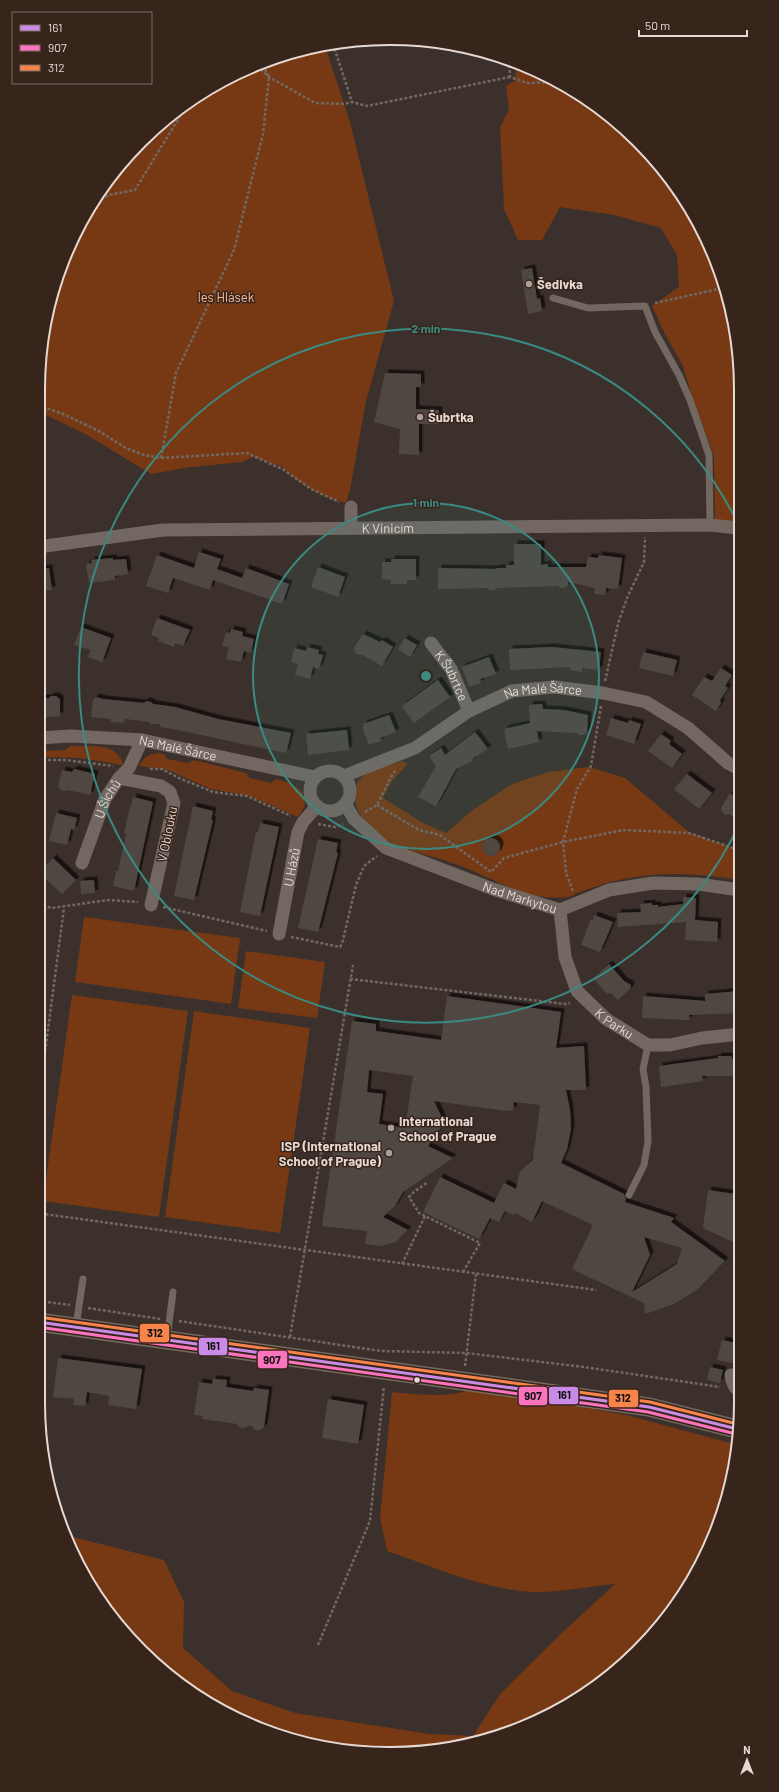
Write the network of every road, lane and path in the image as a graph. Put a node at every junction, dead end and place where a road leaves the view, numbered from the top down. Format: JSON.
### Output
{"nodes":[{"id":1,"x":335,"y":50,"type":"edge"},
{"id":2,"x":509,"y":67,"type":"edge"},
{"id":3,"x":264,"y":69,"type":"edge"},
{"id":4,"x":261,"y":70,"type":"edge"},
{"id":5,"x":268,"y":77,"type":"junction"},
{"id":6,"x":510,"y":77,"type":"junction"},
{"id":7,"x":545,"y":82,"type":"edge"},
{"id":8,"x":352,"y":102,"type":"junction"},
{"id":9,"x":180,"y":116,"type":"edge"},
{"id":10,"x":102,"y":199,"type":"edge"},
{"id":11,"x":719,"y":289,"type":"edge"},
{"id":12,"x":552,"y":298,"type":"dead end"},
{"id":13,"x":645,"y":306,"type":"junction"},
{"id":14,"x":45,"y":408,"type":"edge"},
{"id":15,"x":161,"y":458,"type":"junction"},
{"id":16,"x":351,"y":507,"type":"joint"},
{"id":17,"x":646,"y":525,"type":"junction"},
{"id":18,"x":710,"y":525,"type":"junction"},
{"id":19,"x":351,"y":528,"type":"junction"},
{"id":20,"x":734,"y":528,"type":"edge"},
{"id":21,"x":45,"y":546,"type":"edge"},
{"id":22,"x":431,"y":643,"type":"dead end"},
{"id":23,"x":603,"y":693,"type":"junction"},
{"id":24,"x":469,"y":711,"type":"junction"},
{"id":25,"x":45,"y":738,"type":"edge"},
{"id":26,"x":142,"y":740,"type":"junction"},
{"id":27,"x":415,"y":748,"type":"junction"},
{"id":28,"x":45,"y":760,"type":"edge"},
{"id":29,"x":734,"y":766,"type":"edge"},
{"id":30,"x":129,"y":768,"type":"junction"},
{"id":31,"x":344,"y":776,"type":"junction"},
{"id":32,"x":119,"y":778,"type":"junction"},
{"id":33,"x":315,"y":778,"type":"junction"},
{"id":34,"x":346,"y":805,"type":"junction"},
{"id":35,"x":377,"y":805,"type":"junction"},
{"id":36,"x":317,"y":806,"type":"junction"},
{"id":37,"x":354,"y":819,"type":"junction"},
{"id":38,"x":303,"y":822,"type":"junction"},
{"id":39,"x":563,"y":842,"type":"junction"},
{"id":40,"x":386,"y":848,"type":"junction"},
{"id":41,"x":734,"y":848,"type":"edge"},
{"id":42,"x":82,"y":863,"type":"dead end"},
{"id":43,"x":734,"y":889,"type":"edge"},
{"id":44,"x":579,"y":904,"type":"junction"},
{"id":45,"x":151,"y":905,"type":"junction"},
{"id":46,"x":45,"y":906,"type":"edge"},
{"id":47,"x":64,"y":908,"type":"junction"},
{"id":48,"x":560,"y":910,"type":"junction"},
{"id":49,"x":279,"y":934,"type":"junction"},
{"id":50,"x":353,"y":965,"type":"dead end"},
{"id":51,"x":350,"y":979,"type":"junction"},
{"id":52,"x":584,"y":998,"type":"junction"},
{"id":53,"x":734,"y":1035,"type":"edge"},
{"id":54,"x":648,"y":1045,"type":"junction"},
{"id":55,"x":45,"y":1053,"type":"edge"},
{"id":56,"x":428,"y":1182,"type":"dead end"},
{"id":57,"x":629,"y":1195,"type":"dead end"},
{"id":58,"x":45,"y":1214,"type":"edge"},
{"id":59,"x":425,"y":1216,"type":"junction"},
{"id":60,"x":304,"y":1250,"type":"junction"},
{"id":61,"x":402,"y":1264,"type":"junction"},
{"id":62,"x":463,"y":1272,"type":"junction"},
{"id":63,"x":476,"y":1274,"type":"junction"},
{"id":64,"x":83,"y":1279,"type":"dead end"},
{"id":65,"x":596,"y":1290,"type":"dead end"},
{"id":66,"x":173,"y":1292,"type":"dead end"},
{"id":67,"x":45,"y":1302,"type":"edge"},
{"id":68,"x":79,"y":1307,"type":"junction"},
{"id":69,"x":169,"y":1320,"type":"junction"},
{"id":70,"x":45,"y":1323,"type":"edge"},
{"id":71,"x":76,"y":1327,"type":"junction"},
{"id":72,"x":290,"y":1337,"type":"junction"},
{"id":73,"x":167,"y":1339,"type":"junction"},
{"id":74,"x":466,"y":1353,"type":"junction"},
{"id":75,"x":466,"y":1357,"type":"dead end"},
{"id":76,"x":731,"y":1375,"type":"dead end"},
{"id":77,"x":734,"y":1385,"type":"edge"},
{"id":78,"x":384,"y":1386,"type":"dead end"},
{"id":79,"x":734,"y":1389,"type":"edge"},
{"id":80,"x":733,"y":1428,"type":"edge"},
{"id":81,"x":318,"y":1645,"type":"dead end"}],
"edges":[{"from":1,"to":8,"type":"path"},
{"from":2,"to":6,"type":"path"},
{"from":3,"to":5,"type":"path"},
{"from":4,"to":5,"type":"path"},
{"from":5,"to":8,"type":"path"},
{"from":5,"to":15,"type":"path"},
{"from":6,"to":7,"type":"path"},
{"from":6,"to":8,"type":"path"},
{"from":9,"to":10,"type":"path"},
{"from":11,"to":13,"type":"path"},
{"from":12,"to":13,"type":"lane"},
{"from":13,"to":18,"type":"lane"},
{"from":14,"to":15,"type":"path"},
{"from":15,"to":16,"type":"path"},
{"from":16,"to":19,"type":"street"},
{"from":17,"to":18,"type":"street","name":"K Vinicím"},
{"from":17,"to":19,"type":"street","name":"K Vinicím"},
{"from":17,"to":23,"type":"path"},
{"from":18,"to":20,"type":"street","name":"K Vinicím"},
{"from":19,"to":21,"type":"street","name":"K Vinicím"},
{"from":22,"to":24,"type":"street","name":"K Šubrtce"},
{"from":23,"to":24,"type":"street","name":"Na Malé Šárce"},
{"from":23,"to":29,"type":"street","name":"Na Malé Šárce"},
{"from":23,"to":39,"type":"path"},
{"from":24,"to":27,"type":"street","name":"Na Malé Šárce"},
{"from":25,"to":26,"type":"street","name":"Na Malé Šárce"},
{"from":26,"to":30,"type":"street","name":"U Šíchů"},
{"from":26,"to":33,"type":"street","name":"Na Malé Šárce"},
{"from":27,"to":31,"type":"street","name":"Na Malé Šárce"},
{"from":27,"to":35,"type":"path"},
{"from":28,"to":30,"type":"path"},
{"from":30,"to":32,"type":"street","name":"U Šíchů"},
{"from":30,"to":38,"type":"path"},
{"from":31,"to":33,"type":"street"},
{"from":31,"to":34,"type":"street"},
{"from":32,"to":42,"type":"street","name":"U Šíchů"},
{"from":32,"to":45,"type":"street","name":"V Oblouku"},
{"from":33,"to":36,"type":"street"},
{"from":34,"to":36,"type":"street"},
{"from":34,"to":37,"type":"street","name":"Nad Markytou"},
{"from":35,"to":37,"type":"path"},
{"from":35,"to":39,"type":"path"},
{"from":36,"to":38,"type":"street","name":"U Házů"},
{"from":37,"to":38,"type":"path"},
{"from":37,"to":40,"type":"street","name":"Nad Markytou"},
{"from":38,"to":49,"type":"street","name":"U Házů"},
{"from":39,"to":41,"type":"path"},
{"from":39,"to":44,"type":"path"},
{"from":40,"to":48,"type":"street","name":"Nad Markytou"},
{"from":40,"to":49,"type":"path"},
{"from":43,"to":44,"type":"street","name":"Nad Markytou"},
{"from":44,"to":48,"type":"street","name":"Nad Markytou"},
{"from":45,"to":47,"type":"path"},
{"from":45,"to":49,"type":"path"},
{"from":46,"to":47,"type":"path"},
{"from":47,"to":55,"type":"path"},
{"from":48,"to":52,"type":"street","name":"K Parku"},
{"from":50,"to":51,"type":"path"},
{"from":51,"to":52,"type":"path"},
{"from":51,"to":60,"type":"path"},
{"from":52,"to":54,"type":"street","name":"K Parku"},
{"from":53,"to":54,"type":"street","name":"K Parku"},
{"from":54,"to":57,"type":"lane"},
{"from":56,"to":59,"type":"path"},
{"from":58,"to":60,"type":"path"},
{"from":59,"to":61,"type":"path"},
{"from":59,"to":62,"type":"path"},
{"from":60,"to":61,"type":"path"},
{"from":60,"to":72,"type":"path"},
{"from":61,"to":62,"type":"path"},
{"from":62,"to":63,"type":"path"},
{"from":63,"to":65,"type":"path"},
{"from":63,"to":74,"type":"path"},
{"from":64,"to":68,"type":"lane"},
{"from":66,"to":69,"type":"lane"},
{"from":67,"to":68,"type":"path"},
{"from":68,"to":69,"type":"path"},
{"from":68,"to":71,"type":"lane"},
{"from":69,"to":72,"type":"path"},
{"from":69,"to":73,"type":"lane"},
{"from":70,"to":71,"type":"street"},
{"from":71,"to":73,"type":"street"},
{"from":72,"to":74,"type":"path"},
{"from":73,"to":80,"type":"street"},
{"from":74,"to":75,"type":"path"},
{"from":74,"to":79,"type":"path"},
{"from":76,"to":77,"type":"street"},
{"from":78,"to":81,"type":"path"}]}
